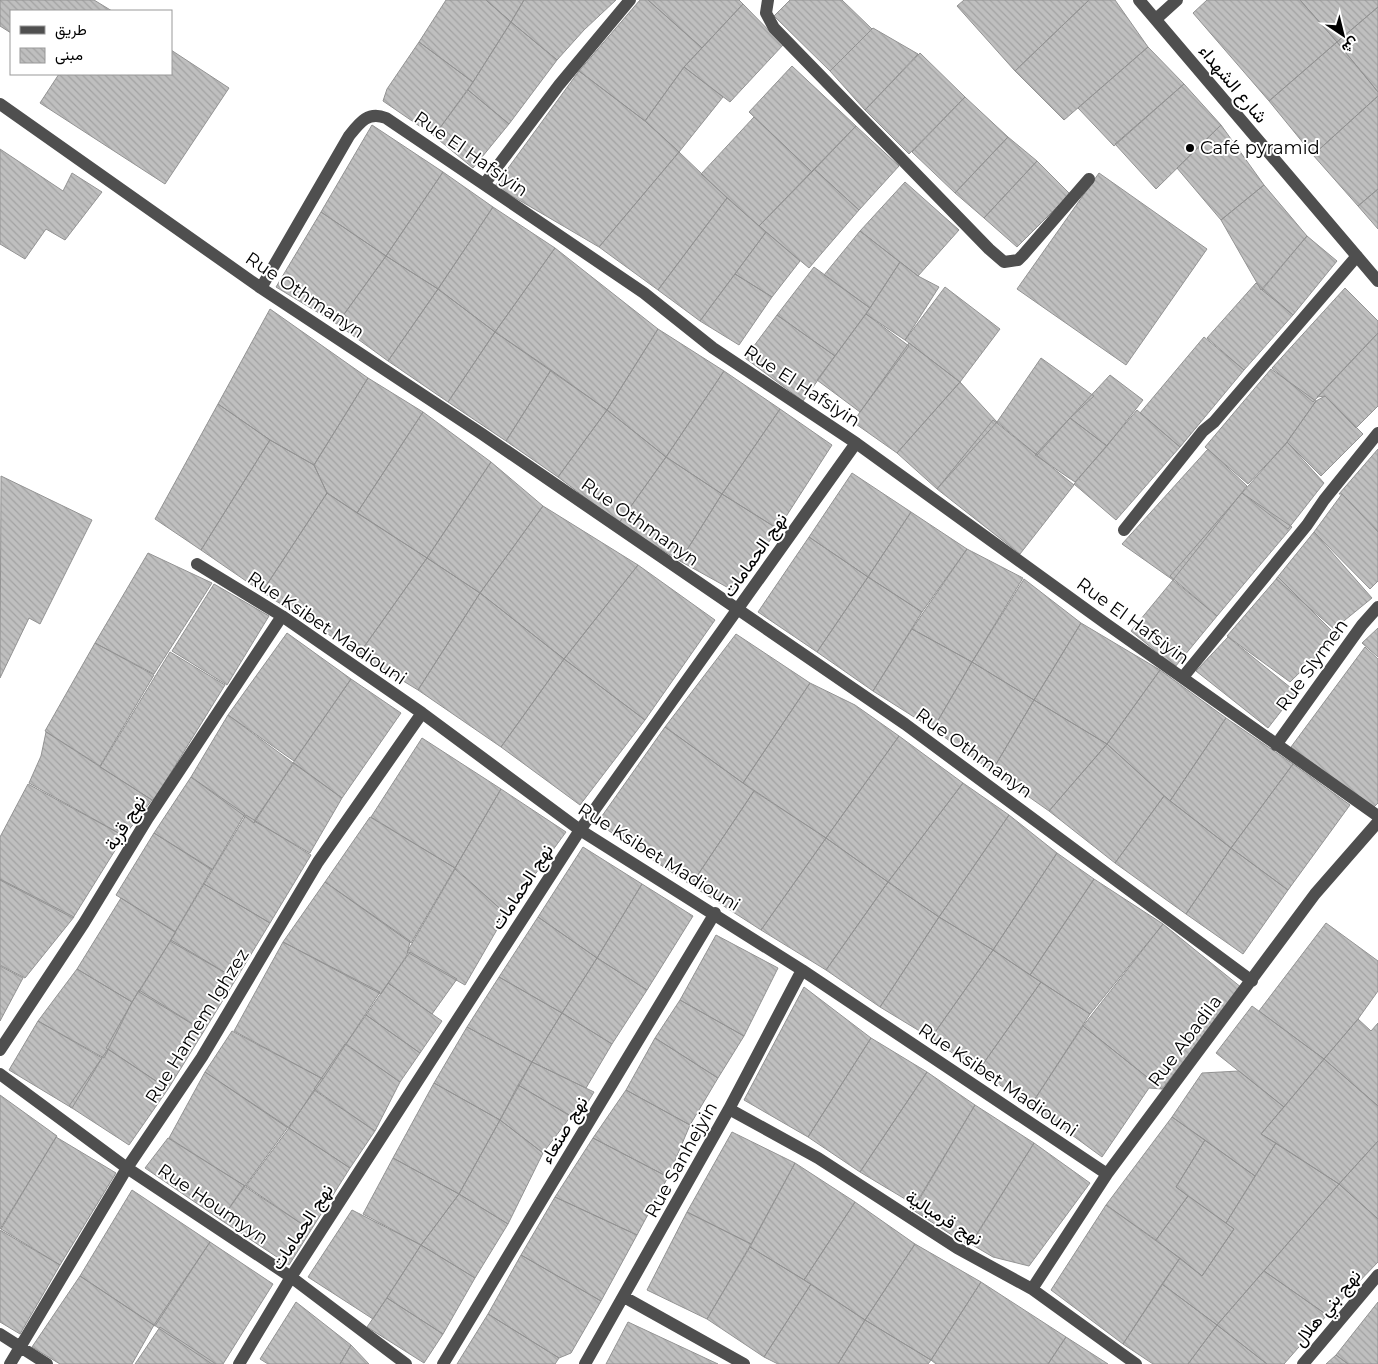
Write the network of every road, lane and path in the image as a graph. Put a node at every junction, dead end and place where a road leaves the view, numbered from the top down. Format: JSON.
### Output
{"nodes":[{"id":1,"x":630,"y":0,"type":"edge"},
{"id":2,"x":768,"y":0,"type":"edge"},
{"id":3,"x":1139,"y":0,"type":"edge"},
{"id":4,"x":1177,"y":0,"type":"edge"},
{"id":5,"x":1156,"y":19,"type":"junction"},
{"id":6,"x":0,"y":104,"type":"edge"},
{"id":7,"x":1089,"y":179,"type":"dead end"},
{"id":8,"x":485,"y":183,"type":"junction"},
{"id":9,"x":1357,"y":256,"type":"junction"},
{"id":10,"x":1378,"y":281,"type":"edge"},
{"id":11,"x":261,"y":288,"type":"junction"},
{"id":12,"x":1378,"y":434,"type":"edge"},
{"id":13,"x":856,"y":443,"type":"junction"},
{"id":14,"x":1124,"y":530,"type":"dead end"},
{"id":15,"x":197,"y":564,"type":"dead end"},
{"id":16,"x":1378,"y":607,"type":"edge"},
{"id":17,"x":737,"y":611,"type":"junction"},
{"id":18,"x":282,"y":616,"type":"junction"},
{"id":19,"x":1183,"y":677,"type":"junction"},
{"id":20,"x":422,"y":713,"type":"junction"},
{"id":21,"x":1276,"y":745,"type":"junction"},
{"id":22,"x":1378,"y":816,"type":"edge"},
{"id":23,"x":1378,"y":822,"type":"edge"},
{"id":24,"x":580,"y":830,"type":"junction"},
{"id":25,"x":715,"y":913,"type":"junction"},
{"id":26,"x":802,"y":970,"type":"junction"},
{"id":27,"x":1252,"y":980,"type":"junction"},
{"id":28,"x":0,"y":1050,"type":"edge"},
{"id":29,"x":0,"y":1074,"type":"edge"},
{"id":30,"x":729,"y":1109,"type":"junction"},
{"id":31,"x":127,"y":1168,"type":"junction"},
{"id":32,"x":1107,"y":1174,"type":"junction"},
{"id":33,"x":1378,"y":1275,"type":"edge"},
{"id":34,"x":290,"y":1276,"type":"junction"},
{"id":35,"x":1032,"y":1289,"type":"junction"},
{"id":36,"x":624,"y":1298,"type":"junction"},
{"id":37,"x":0,"y":1334,"type":"edge"},
{"id":38,"x":20,"y":1346,"type":"junction"},
{"id":39,"x":10,"y":1364,"type":"edge"},
{"id":40,"x":47,"y":1364,"type":"edge"},
{"id":41,"x":239,"y":1364,"type":"edge"},
{"id":42,"x":406,"y":1364,"type":"edge"},
{"id":43,"x":443,"y":1364,"type":"edge"},
{"id":44,"x":584,"y":1364,"type":"edge"},
{"id":45,"x":744,"y":1364,"type":"edge"},
{"id":46,"x":1136,"y":1364,"type":"edge"},
{"id":47,"x":1303,"y":1364,"type":"edge"}],
"edges":[{"from":1,"to":8,"type":"street"},
{"from":2,"to":7,"type":"street"},
{"from":3,"to":5,"type":"street","name":"شارع الشهداء"},
{"from":4,"to":5,"type":"street"},
{"from":5,"to":9,"type":"street","name":"شارع الشهداء"},
{"from":6,"to":11,"type":"street","name":"Rue Othmanyn"},
{"from":8,"to":11,"type":"street","name":"Rue El Hafsiyin"},
{"from":8,"to":13,"type":"street","name":"Rue El Hafsiyin"},
{"from":9,"to":10,"type":"street","name":"شارع الشهداء"},
{"from":9,"to":14,"type":"street"},
{"from":11,"to":17,"type":"street","name":"Rue Othmanyn"},
{"from":12,"to":19,"type":"street"},
{"from":13,"to":17,"type":"street","name":"نهج الحمامات"},
{"from":13,"to":19,"type":"street","name":"Rue El Hafsiyin"},
{"from":15,"to":18,"type":"street","name":"Rue Ksibet Madiouni"},
{"from":16,"to":21,"type":"street","name":"Rue Slymen"},
{"from":17,"to":24,"type":"street","name":"نهج الحمامات"},
{"from":17,"to":27,"type":"street","name":"Rue Othmanyn"},
{"from":18,"to":20,"type":"street","name":"Rue Ksibet Madiouni"},
{"from":18,"to":28,"type":"street","name":"نهج قربة"},
{"from":19,"to":21,"type":"street","name":"Rue El Hafsiyin"},
{"from":20,"to":24,"type":"street","name":"Rue Ksibet Madiouni"},
{"from":20,"to":31,"type":"street","name":"Rue Hamem lghzez"},
{"from":21,"to":22,"type":"street","name":"Rue El Hafsiyin"},
{"from":23,"to":27,"type":"street","name":"Rue Abadila"},
{"from":24,"to":25,"type":"street","name":"Rue Ksibet Madiouni"},
{"from":24,"to":34,"type":"street","name":"نهج الحمامات"},
{"from":25,"to":26,"type":"street","name":"Rue Ksibet Madiouni"},
{"from":25,"to":43,"type":"street","name":"نهج صنعاء"},
{"from":26,"to":30,"type":"street","name":"Rue Sanhejyin"},
{"from":26,"to":32,"type":"street","name":"Rue Ksibet Madiouni"},
{"from":27,"to":32,"type":"street","name":"Rue Abadila"},
{"from":29,"to":31,"type":"street","name":"Rue Houmyyn"},
{"from":30,"to":35,"type":"street","name":"نهج قرمبالية"},
{"from":30,"to":36,"type":"street","name":"Rue Sanhejyin"},
{"from":31,"to":34,"type":"street","name":"Rue Houmyyn"},
{"from":31,"to":38,"type":"street","name":"Rue Hamem lghzez"},
{"from":32,"to":35,"type":"street","name":"Rue Abadila"},
{"from":33,"to":47,"type":"street","name":"نهج بني هلال"},
{"from":34,"to":41,"type":"street","name":"نهج الحمامات"},
{"from":34,"to":42,"type":"street","name":"Rue Houmyyn"},
{"from":35,"to":46,"type":"street","name":"نهج قرمبالية"},
{"from":36,"to":44,"type":"street","name":"Rue Sanhejyin"},
{"from":36,"to":45,"type":"street"},
{"from":37,"to":38,"type":"street"},
{"from":38,"to":39,"type":"street","name":"Rue Hamem lghzez"},
{"from":38,"to":40,"type":"street"}]}
